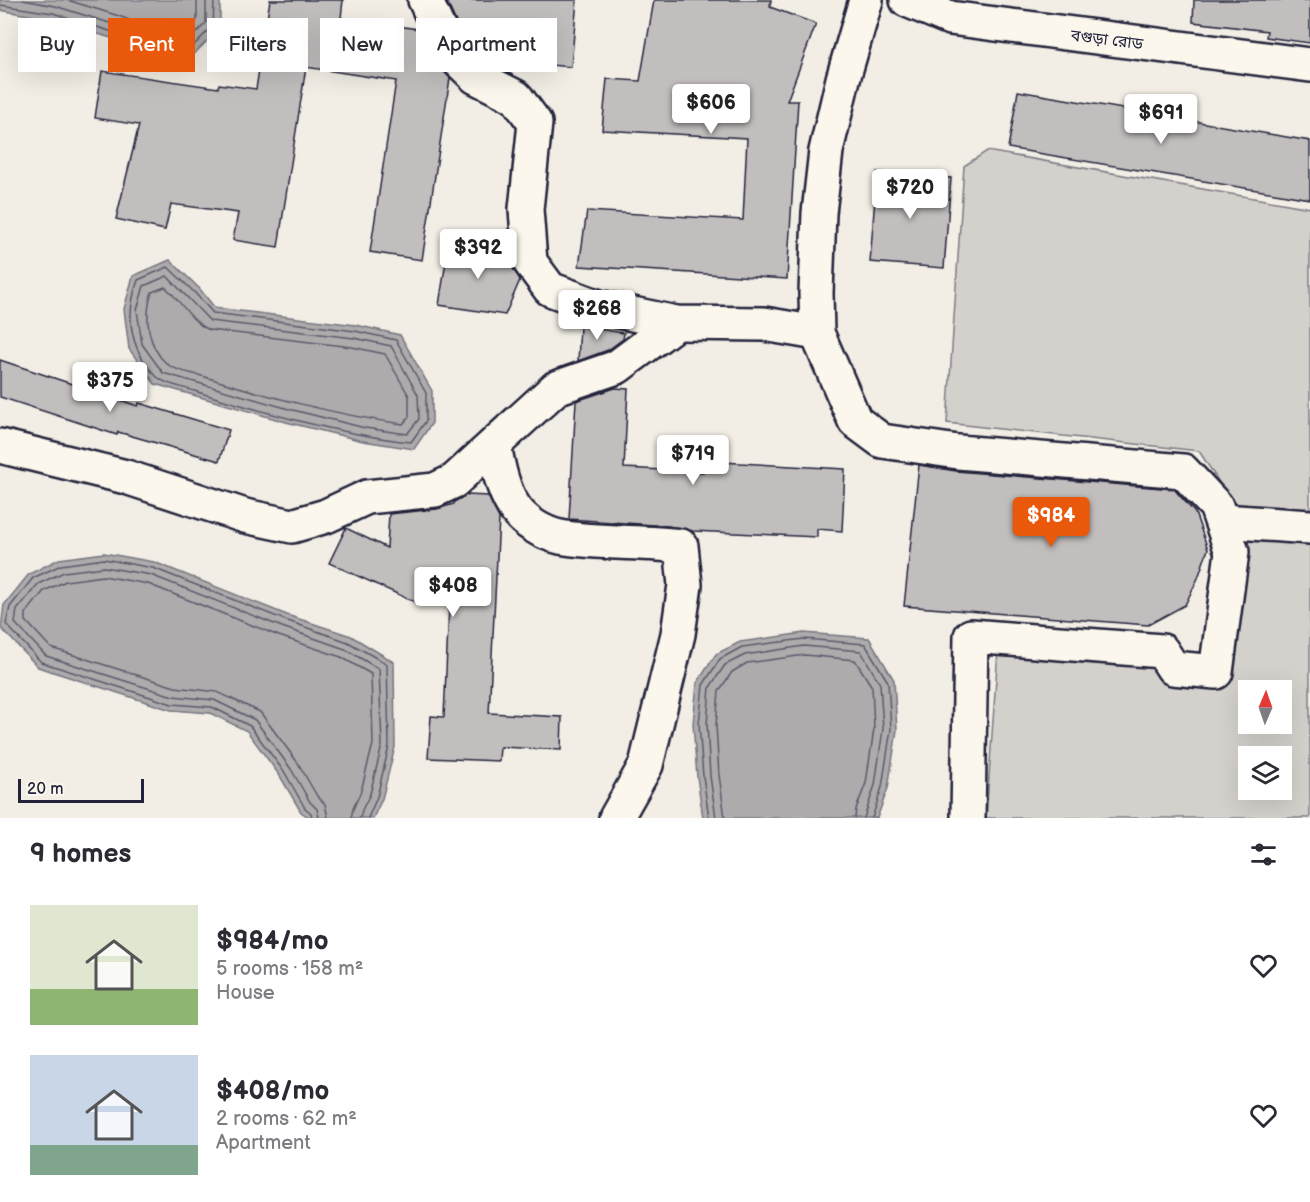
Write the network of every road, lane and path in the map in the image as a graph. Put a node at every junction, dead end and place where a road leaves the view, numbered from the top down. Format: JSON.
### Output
{"nodes":[{"id":1,"x":425,"y":0,"type":"edge"},
{"id":2,"x":866,"y":0,"type":"edge"},
{"id":3,"x":907,"y":0,"type":"edge"},
{"id":4,"x":1310,"y":65,"type":"edge"},
{"id":5,"x":676,"y":322,"type":"junction"},
{"id":6,"x":817,"y":333,"type":"junction"},
{"id":7,"x":494,"y":445,"type":"junction"},
{"id":8,"x":0,"y":446,"type":"edge"},
{"id":9,"x":1222,"y":521,"type":"junction"},
{"id":10,"x":1310,"y":527,"type":"edge"},
{"id":11,"x":616,"y":818,"type":"edge"},
{"id":12,"x":968,"y":818,"type":"edge"}],
"edges":[{"from":1,"to":5,"type":"street"},
{"from":2,"to":6,"type":"street"},
{"from":3,"to":4,"type":"street","name":"বগুড়া রোড"},
{"from":5,"to":6,"type":"street"},
{"from":5,"to":7,"type":"street"},
{"from":6,"to":9,"type":"street"},
{"from":7,"to":8,"type":"street"},
{"from":7,"to":11,"type":"street"},
{"from":9,"to":10,"type":"street"},
{"from":9,"to":12,"type":"street"}]}
